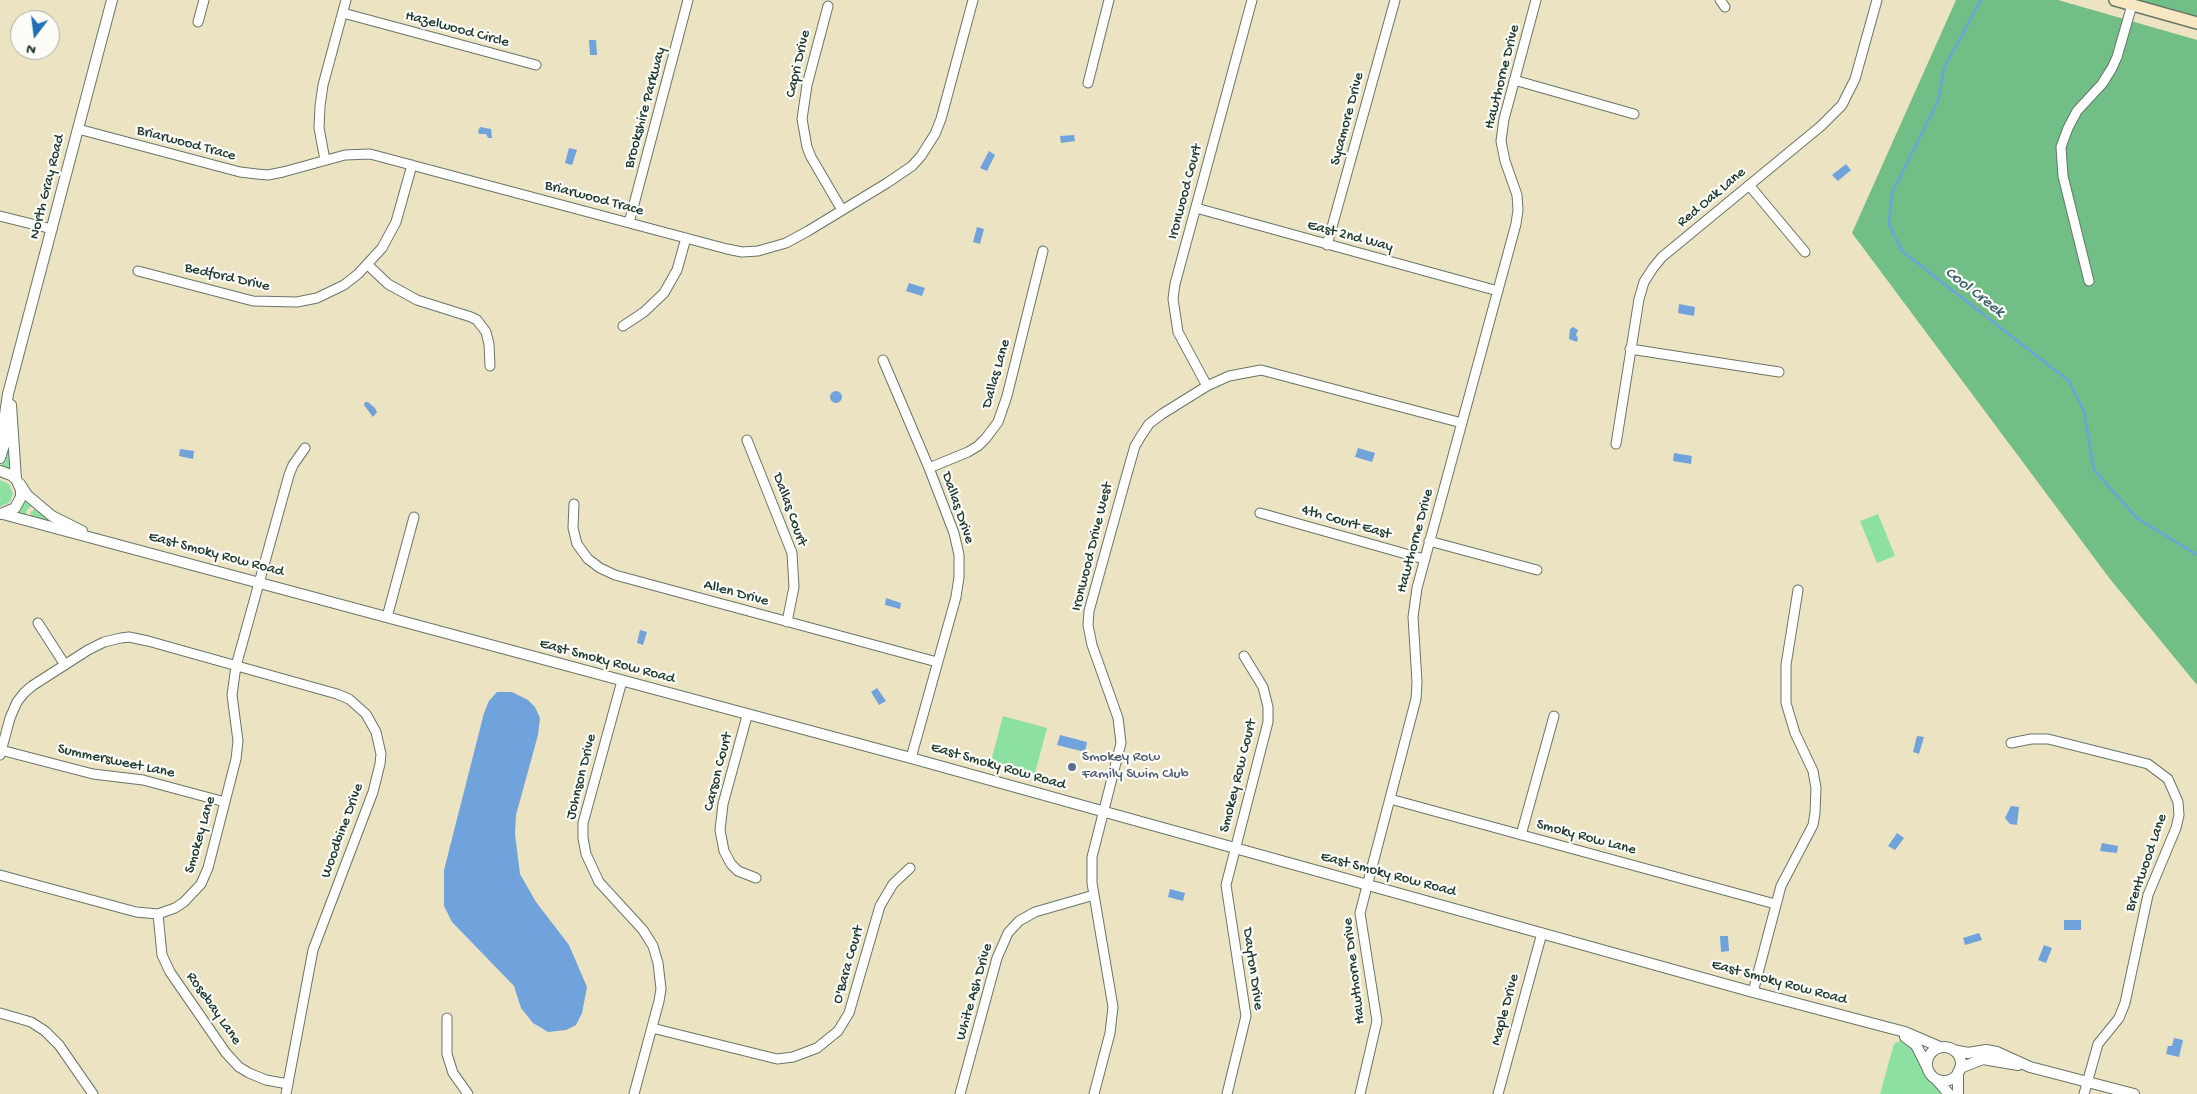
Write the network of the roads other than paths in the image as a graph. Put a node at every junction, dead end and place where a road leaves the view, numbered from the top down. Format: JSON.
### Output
{"nodes":[{"id":1,"x":112,"y":0,"type":"edge"},
{"id":2,"x":204,"y":0,"type":"edge"},
{"id":3,"x":346,"y":0,"type":"edge"},
{"id":4,"x":688,"y":0,"type":"edge"},
{"id":5,"x":973,"y":0,"type":"edge"},
{"id":6,"x":1110,"y":0,"type":"edge"},
{"id":7,"x":1252,"y":0,"type":"edge"},
{"id":8,"x":1394,"y":0,"type":"edge"},
{"id":9,"x":1536,"y":0,"type":"edge"},
{"id":10,"x":1877,"y":0,"type":"edge"},
{"id":11,"x":2115,"y":0,"type":"edge"},
{"id":12,"x":2132,"y":5,"type":"junction"},
{"id":13,"x":828,"y":6,"type":"dead end"},
{"id":14,"x":343,"y":13,"type":"junction"},
{"id":15,"x":198,"y":22,"type":"dead end"},
{"id":16,"x":2197,"y":23,"type":"edge"},
{"id":17,"x":536,"y":65,"type":"dead end"},
{"id":18,"x":1514,"y":80,"type":"junction"},
{"id":19,"x":1088,"y":83,"type":"dead end"},
{"id":20,"x":1634,"y":114,"type":"dead end"},
{"id":21,"x":78,"y":129,"type":"junction"},
{"id":22,"x":325,"y":160,"type":"junction"},
{"id":23,"x":412,"y":165,"type":"junction"},
{"id":24,"x":1748,"y":185,"type":"junction"},
{"id":25,"x":1196,"y":208,"type":"junction"},
{"id":26,"x":842,"y":210,"type":"junction"},
{"id":27,"x":0,"y":216,"type":"edge"},
{"id":28,"x":629,"y":223,"type":"junction"},
{"id":29,"x":52,"y":229,"type":"junction"},
{"id":30,"x":686,"y":238,"type":"junction"},
{"id":31,"x":1327,"y":245,"type":"junction"},
{"id":32,"x":1043,"y":251,"type":"dead end"},
{"id":33,"x":1805,"y":252,"type":"dead end"},
{"id":34,"x":368,"y":264,"type":"junction"},
{"id":35,"x":138,"y":271,"type":"dead end"},
{"id":36,"x":2089,"y":281,"type":"dead end"},
{"id":37,"x":1498,"y":292,"type":"junction"},
{"id":38,"x":623,"y":326,"type":"dead end"},
{"id":39,"x":1630,"y":350,"type":"junction"},
{"id":40,"x":883,"y":360,"type":"dead end"},
{"id":41,"x":490,"y":366,"type":"dead end"},
{"id":42,"x":1779,"y":372,"type":"dead end"},
{"id":43,"x":12,"y":382,"type":"junction"},
{"id":44,"x":1207,"y":386,"type":"junction"},
{"id":45,"x":1462,"y":423,"type":"junction"},
{"id":46,"x":747,"y":440,"type":"dead end"},
{"id":47,"x":1616,"y":444,"type":"dead end"},
{"id":48,"x":305,"y":448,"type":"dead end"},
{"id":49,"x":0,"y":458,"type":"edge"},
{"id":50,"x":929,"y":468,"type":"junction"},
{"id":51,"x":0,"y":471,"type":"edge"},
{"id":52,"x":18,"y":482,"type":"junction"},
{"id":53,"x":574,"y":504,"type":"dead end"},
{"id":54,"x":1260,"y":513,"type":"dead end"},
{"id":55,"x":2,"y":514,"type":"edge"},
{"id":56,"x":414,"y":517,"type":"dead end"},
{"id":57,"x":96,"y":538,"type":"junction"},
{"id":58,"x":1430,"y":541,"type":"junction"},
{"id":59,"x":1424,"y":559,"type":"junction"},
{"id":60,"x":1537,"y":570,"type":"dead end"},
{"id":61,"x":259,"y":583,"type":"junction"},
{"id":62,"x":1798,"y":590,"type":"dead end"},
{"id":63,"x":387,"y":617,"type":"junction"},
{"id":64,"x":786,"y":622,"type":"junction"},
{"id":65,"x":38,"y":623,"type":"dead end"},
{"id":66,"x":1244,"y":656,"type":"dead end"},
{"id":67,"x":937,"y":662,"type":"junction"},
{"id":68,"x":66,"y":665,"type":"junction"},
{"id":69,"x":236,"y":666,"type":"junction"},
{"id":70,"x":622,"y":681,"type":"junction"},
{"id":71,"x":747,"y":716,"type":"junction"},
{"id":72,"x":1554,"y":716,"type":"dead end"},
{"id":73,"x":2011,"y":743,"type":"dead end"},
{"id":74,"x":1,"y":752,"type":"edge"},
{"id":75,"x":911,"y":758,"type":"junction"},
{"id":76,"x":1390,"y":799,"type":"junction"},
{"id":77,"x":225,"y":802,"type":"junction"},
{"id":78,"x":1104,"y":812,"type":"junction"},
{"id":79,"x":1521,"y":835,"type":"junction"},
{"id":80,"x":1235,"y":848,"type":"junction"},
{"id":81,"x":910,"y":868,"type":"dead end"},
{"id":82,"x":0,"y":875,"type":"edge"},
{"id":83,"x":756,"y":878,"type":"dead end"},
{"id":84,"x":1367,"y":884,"type":"junction"},
{"id":85,"x":1094,"y":895,"type":"junction"},
{"id":86,"x":1775,"y":904,"type":"junction"},
{"id":87,"x":158,"y":914,"type":"junction"},
{"id":88,"x":1542,"y":933,"type":"junction"},
{"id":89,"x":1753,"y":992,"type":"junction"},
{"id":90,"x":0,"y":1013,"type":"edge"},
{"id":91,"x":447,"y":1018,"type":"dead end"},
{"id":92,"x":652,"y":1028,"type":"junction"},
{"id":93,"x":1891,"y":1029,"type":"junction"},
{"id":94,"x":1940,"y":1047,"type":"junction"},
{"id":95,"x":1953,"y":1050,"type":"junction"},
{"id":96,"x":2024,"y":1065,"type":"junction"},
{"id":97,"x":1959,"y":1070,"type":"junction"},
{"id":98,"x":1930,"y":1072,"type":"junction"},
{"id":99,"x":2087,"y":1082,"type":"junction"},
{"id":100,"x":288,"y":1084,"type":"junction"},
{"id":101,"x":93,"y":1094,"type":"edge"},
{"id":102,"x":286,"y":1094,"type":"edge"},
{"id":103,"x":468,"y":1094,"type":"edge"},
{"id":104,"x":634,"y":1094,"type":"edge"},
{"id":105,"x":960,"y":1094,"type":"edge"},
{"id":106,"x":1094,"y":1094,"type":"edge"},
{"id":107,"x":1227,"y":1094,"type":"edge"},
{"id":108,"x":1360,"y":1094,"type":"edge"},
{"id":109,"x":1498,"y":1094,"type":"edge"},
{"id":110,"x":1949,"y":1094,"type":"edge"},
{"id":111,"x":1958,"y":1094,"type":"edge"},
{"id":112,"x":2084,"y":1094,"type":"edge"},
{"id":113,"x":2134,"y":1094,"type":"edge"}],
"edges":[{"from":1,"to":21,"type":"street","name":"North Gray Road"},
{"from":2,"to":15,"type":"street"},
{"from":3,"to":14,"type":"street"},
{"from":4,"to":28,"type":"street","name":"Brookshire Parkway"},
{"from":5,"to":26,"type":"street","name":"Briarwood Trace"},
{"from":6,"to":19,"type":"street"},
{"from":7,"to":25,"type":"street","name":"Ironwood Court"},
{"from":8,"to":31,"type":"street","name":"Sycamore Drive"},
{"from":9,"to":18,"type":"street","name":"Hawthorne Drive"},
{"from":10,"to":24,"type":"street","name":"Red Oak Lane"},
{"from":11,"to":12,"type":"main road"},
{"from":12,"to":16,"type":"main road"},
{"from":12,"to":36,"type":"street"},
{"from":13,"to":26,"type":"street","name":"Capri Drive"},
{"from":14,"to":17,"type":"street","name":"Hazelwood Circle"},
{"from":14,"to":22,"type":"street"},
{"from":18,"to":20,"type":"street"},
{"from":18,"to":37,"type":"street","name":"Hawthorne Drive"},
{"from":21,"to":22,"type":"street","name":"Briarwood Trace"},
{"from":21,"to":29,"type":"street","name":"North Gray Road"},
{"from":22,"to":23,"type":"street","name":"Briarwood Trace"},
{"from":23,"to":28,"type":"street","name":"Briarwood Trace"},
{"from":23,"to":34,"type":"street","name":"Bedford Drive"},
{"from":24,"to":33,"type":"street"},
{"from":24,"to":39,"type":"street","name":"Red Oak Lane"},
{"from":25,"to":31,"type":"street","name":"East 2nd Way"},
{"from":25,"to":44,"type":"street","name":"Ironwood Court"},
{"from":26,"to":30,"type":"street","name":"Briarwood Trace"},
{"from":27,"to":29,"type":"street"},
{"from":28,"to":30,"type":"street","name":"Briarwood Trace"},
{"from":29,"to":43,"type":"street","name":"North Gray Road"},
{"from":30,"to":38,"type":"street"},
{"from":31,"to":37,"type":"street","name":"East 2nd Way"},
{"from":32,"to":50,"type":"street","name":"Dallas Lane"},
{"from":34,"to":35,"type":"street","name":"Bedford Drive"},
{"from":34,"to":41,"type":"street"},
{"from":37,"to":45,"type":"street","name":"Hawthorne Drive"},
{"from":39,"to":42,"type":"street"},
{"from":39,"to":47,"type":"street","name":"Red Oak Lane"},
{"from":40,"to":50,"type":"street","name":"Dallas Drive"},
{"from":43,"to":49,"type":"street","name":"North Gray Road"},
{"from":43,"to":52,"type":"street","name":"North Gray Road"},
{"from":44,"to":45,"type":"street","name":"Ironwood Drive West"},
{"from":44,"to":78,"type":"street","name":"Ironwood Drive West"},
{"from":45,"to":58,"type":"street","name":"Hawthorne Drive"},
{"from":46,"to":64,"type":"street","name":"Dallas Court"},
{"from":48,"to":61,"type":"street","name":"Smokey Lane"},
{"from":50,"to":67,"type":"street","name":"Dallas Drive"},
{"from":51,"to":52,"type":"street"},
{"from":52,"to":55,"type":"street","name":"North Gray Road"},
{"from":52,"to":57,"type":"street"},
{"from":53,"to":64,"type":"street","name":"Allen Drive"},
{"from":54,"to":59,"type":"street","name":"4th Court East"},
{"from":55,"to":57,"type":"street"},
{"from":56,"to":63,"type":"street"},
{"from":57,"to":61,"type":"street","name":"East Smoky Row Road"},
{"from":58,"to":59,"type":"street","name":"Hawthorne Drive"},
{"from":58,"to":60,"type":"street"},
{"from":59,"to":76,"type":"street","name":"Hawthorne Drive"},
{"from":61,"to":63,"type":"street","name":"East Smoky Row Road"},
{"from":61,"to":69,"type":"street","name":"Smokey Lane"},
{"from":62,"to":86,"type":"street"},
{"from":63,"to":70,"type":"street","name":"East Smoky Row Road"},
{"from":64,"to":67,"type":"street","name":"Allen Drive"},
{"from":65,"to":68,"type":"street"},
{"from":66,"to":80,"type":"street","name":"Smokey Row Court"},
{"from":67,"to":75,"type":"street","name":"Dallas Drive"},
{"from":68,"to":69,"type":"street","name":"Woodbine Drive"},
{"from":68,"to":74,"type":"street","name":"Woodbine Drive"},
{"from":69,"to":77,"type":"street","name":"Smokey Lane"},
{"from":69,"to":100,"type":"street","name":"Woodbine Drive"},
{"from":70,"to":71,"type":"street","name":"East Smoky Row Road"},
{"from":70,"to":92,"type":"street","name":"Johnson Drive"},
{"from":71,"to":75,"type":"street","name":"East Smoky Row Road"},
{"from":71,"to":83,"type":"street","name":"Carson Court"},
{"from":72,"to":79,"type":"street"},
{"from":73,"to":99,"type":"street","name":"Brentwood Lane"},
{"from":74,"to":77,"type":"street","name":"Summersweet Lane"},
{"from":75,"to":78,"type":"street","name":"East Smoky Row Road"},
{"from":76,"to":79,"type":"street","name":"Smoky Row Lane"},
{"from":76,"to":84,"type":"street","name":"Hawthorne Drive"},
{"from":77,"to":87,"type":"street","name":"Smokey Lane"},
{"from":78,"to":80,"type":"street","name":"East Smoky Row Road"},
{"from":78,"to":85,"type":"street","name":"Ironwood Drive West"},
{"from":79,"to":86,"type":"street","name":"Smoky Row Lane"},
{"from":80,"to":84,"type":"street","name":"East Smoky Row Road"},
{"from":80,"to":107,"type":"street","name":"Dayton Drive"},
{"from":81,"to":92,"type":"street","name":"O'Bara Court"},
{"from":82,"to":87,"type":"street","name":"Smokey Lane"},
{"from":84,"to":88,"type":"street","name":"East Smoky Row Road"},
{"from":84,"to":108,"type":"street","name":"Hawthorne Drive"},
{"from":85,"to":105,"type":"street","name":"White Ash Drive"},
{"from":85,"to":106,"type":"street","name":"Ironwood Drive West"},
{"from":86,"to":89,"type":"street"},
{"from":87,"to":100,"type":"street","name":"Rosebay Lane"},
{"from":88,"to":89,"type":"street","name":"East Smoky Row Road"},
{"from":88,"to":109,"type":"street","name":"Maple Drive"},
{"from":89,"to":93,"type":"street","name":"East Smoky Row Road"},
{"from":90,"to":101,"type":"street"},
{"from":91,"to":103,"type":"street"},
{"from":92,"to":104,"type":"street","name":"Johnson Drive"},
{"from":93,"to":94,"type":"street","name":"East Smoky Row Road"},
{"from":93,"to":98,"type":"street","name":"East Smoky Row Road"},
{"from":94,"to":95,"type":"street"},
{"from":94,"to":98,"type":"street"},
{"from":95,"to":96,"type":"street"},
{"from":95,"to":97,"type":"street"},
{"from":96,"to":97,"type":"street"},
{"from":96,"to":99,"type":"street"},
{"from":97,"to":98,"type":"street"},
{"from":97,"to":111,"type":"street"},
{"from":98,"to":110,"type":"street","name":"East Smoky Row Road"},
{"from":99,"to":112,"type":"street","name":"Brentwood Lane"},
{"from":99,"to":113,"type":"street"},
{"from":100,"to":102,"type":"street","name":"Woodbine Drive"}]}
